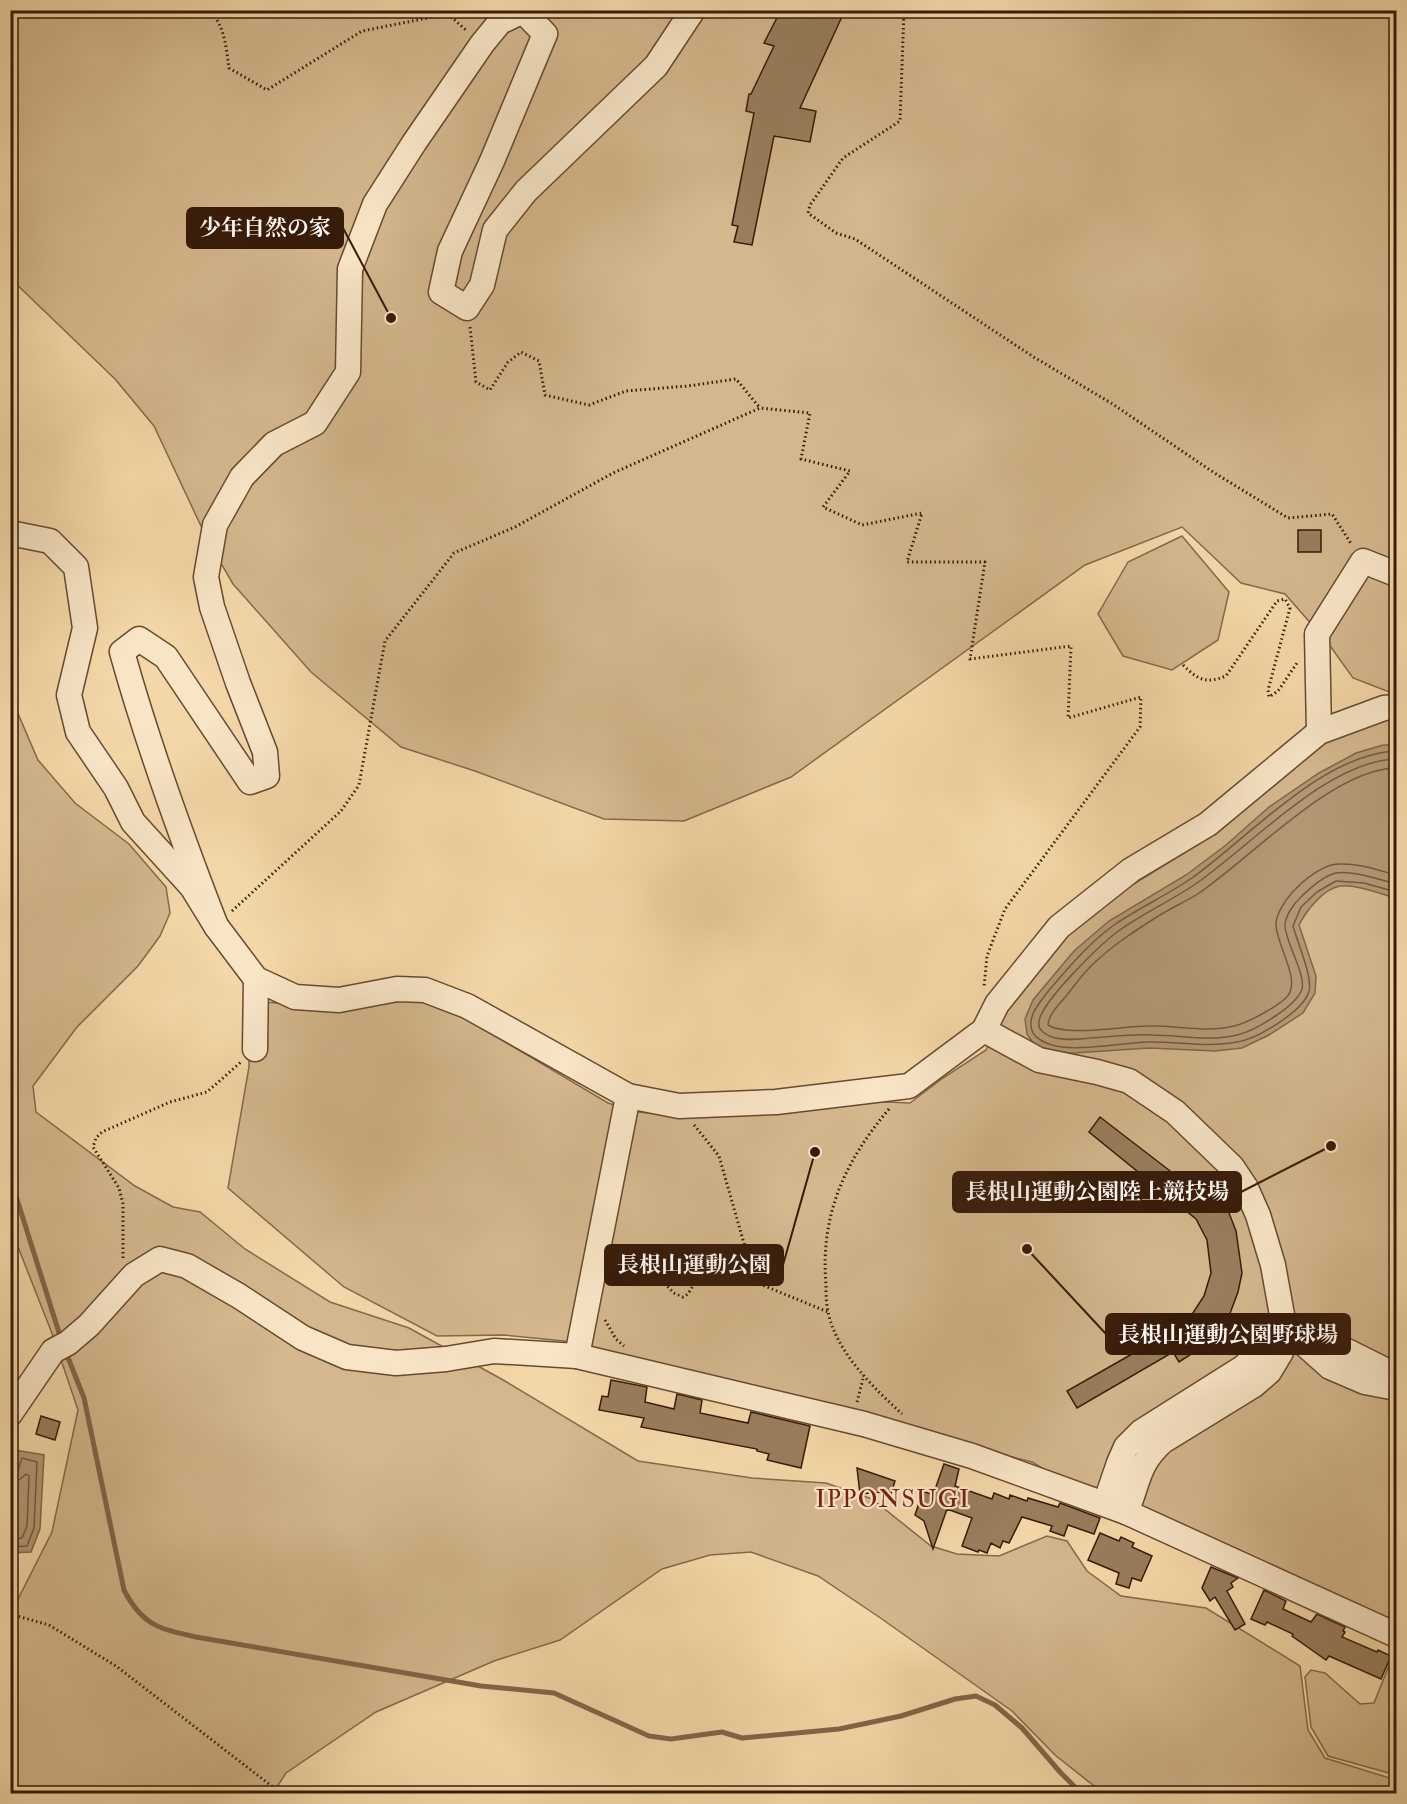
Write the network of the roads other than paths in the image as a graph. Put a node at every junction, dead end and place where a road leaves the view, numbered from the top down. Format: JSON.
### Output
{"nodes":[{"id":1,"x":693,"y":10,"type":"edge"},
{"id":2,"x":10,"y":533,"type":"edge"},
{"id":3,"x":1396,"y":573,"type":"edge"},
{"id":4,"x":1396,"y":707,"type":"edge"},
{"id":5,"x":1319,"y":732,"type":"junction"},
{"id":6,"x":216,"y":926,"type":"junction"},
{"id":7,"x":256,"y":980,"type":"junction"},
{"id":8,"x":984,"y":1030,"type":"junction"},
{"id":9,"x":255,"y":1049,"type":"road end"},
{"id":10,"x":628,"y":1096,"type":"junction"},
{"id":11,"x":1284,"y":1326,"type":"junction"},
{"id":12,"x":577,"y":1356,"type":"junction"},
{"id":13,"x":1396,"y":1372,"type":"edge"},
{"id":14,"x":1396,"y":1388,"type":"edge"},
{"id":15,"x":10,"y":1414,"type":"edge"},
{"id":16,"x":1116,"y":1508,"type":"junction"},
{"id":17,"x":1396,"y":1635,"type":"edge"}],
"edges":[{"from":1,"to":6,"type":"street"},
{"from":2,"to":6,"type":"street"},
{"from":3,"to":5,"type":"street"},
{"from":4,"to":5,"type":"street"},
{"from":5,"to":8,"type":"street"},
{"from":6,"to":7,"type":"street"},
{"from":7,"to":9,"type":"street"},
{"from":7,"to":10,"type":"street"},
{"from":8,"to":10,"type":"street"},
{"from":8,"to":11,"type":"street"},
{"from":10,"to":12,"type":"street"},
{"from":11,"to":13,"type":"street"},
{"from":11,"to":14,"type":"street"},
{"from":11,"to":16,"type":"street"},
{"from":12,"to":15,"type":"street"},
{"from":12,"to":16,"type":"street"},
{"from":16,"to":17,"type":"street"}]}
